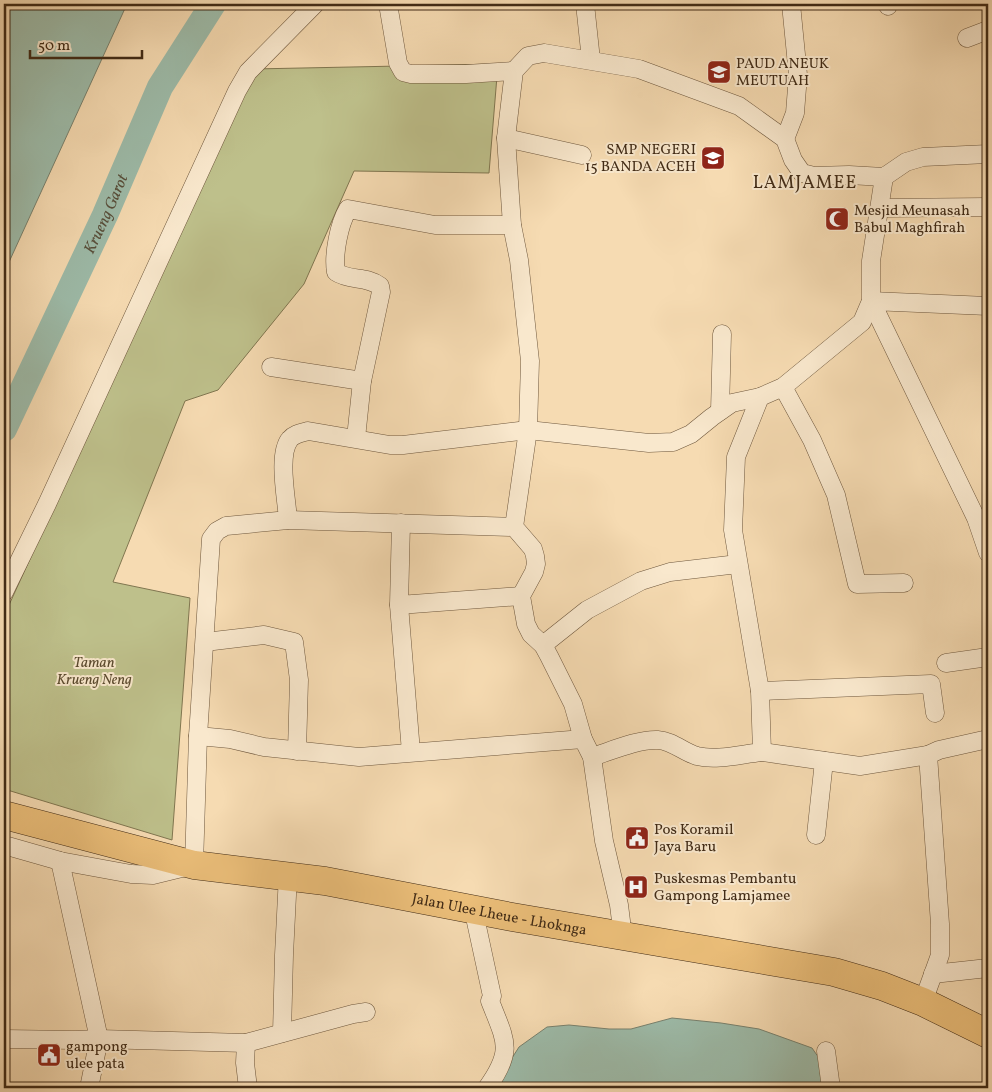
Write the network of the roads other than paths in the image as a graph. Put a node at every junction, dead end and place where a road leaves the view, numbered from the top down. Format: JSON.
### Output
{"nodes":[{"id":1,"x":315,"y":4,"type":"edge"},
{"id":2,"x":388,"y":4,"type":"edge"},
{"id":3,"x":585,"y":4,"type":"edge"},
{"id":4,"x":790,"y":4,"type":"edge"},
{"id":5,"x":988,"y":30,"type":"edge"},
{"id":6,"x":967,"y":38,"type":"dead end"},
{"id":7,"x":591,"y":60,"type":"junction"},
{"id":8,"x":514,"y":71,"type":"junction"},
{"id":9,"x":506,"y":138,"type":"junction"},
{"id":10,"x":785,"y":139,"type":"junction"},
{"id":11,"x":988,"y":154,"type":"edge"},
{"id":12,"x":582,"y":155,"type":"dead end"},
{"id":13,"x":884,"y":177,"type":"junction"},
{"id":14,"x":988,"y":207,"type":"edge"},
{"id":15,"x":880,"y":208,"type":"junction"},
{"id":16,"x":512,"y":225,"type":"junction"},
{"id":17,"x":871,"y":301,"type":"junction"},
{"id":18,"x":988,"y":306,"type":"edge"},
{"id":19,"x":722,"y":334,"type":"dead end"},
{"id":20,"x":271,"y":367,"type":"dead end"},
{"id":21,"x":362,"y":381,"type":"junction"},
{"id":22,"x":783,"y":388,"type":"junction"},
{"id":23,"x":760,"y":397,"type":"junction"},
{"id":24,"x":720,"y":411,"type":"junction"},
{"id":25,"x":528,"y":430,"type":"junction"},
{"id":26,"x":356,"y":438,"type":"junction"},
{"id":27,"x":982,"y":517,"type":"edge"},
{"id":28,"x":288,"y":520,"type":"junction"},
{"id":29,"x":401,"y":523,"type":"junction"},
{"id":30,"x":514,"y":527,"type":"junction"},
{"id":31,"x":988,"y":553,"type":"edge"},
{"id":32,"x":738,"y":564,"type":"junction"},
{"id":33,"x":904,"y":583,"type":"dead end"},
{"id":34,"x":4,"y":592,"type":"edge"},
{"id":35,"x":522,"y":596,"type":"junction"},
{"id":36,"x":399,"y":605,"type":"junction"},
{"id":37,"x":205,"y":642,"type":"junction"},
{"id":38,"x":543,"y":645,"type":"junction"},
{"id":39,"x":988,"y":657,"type":"edge"},
{"id":40,"x":946,"y":663,"type":"dead end"},
{"id":41,"x":760,"y":691,"type":"junction"},
{"id":42,"x":936,"y":713,"type":"dead end"},
{"id":43,"x":198,"y":736,"type":"junction"},
{"id":44,"x":584,"y":739,"type":"junction"},
{"id":45,"x":988,"y":739,"type":"edge"},
{"id":46,"x":297,"y":751,"type":"junction"},
{"id":47,"x":411,"y":752,"type":"junction"},
{"id":48,"x":762,"y":752,"type":"junction"},
{"id":49,"x":928,"y":755,"type":"junction"},
{"id":50,"x":592,"y":757,"type":"junction"},
{"id":51,"x":824,"y":761,"type":"junction"},
{"id":52,"x":4,"y":815,"type":"edge"},
{"id":53,"x":816,"y":835,"type":"dead end"},
{"id":54,"x":4,"y":844,"type":"edge"},
{"id":55,"x":60,"y":861,"type":"junction"},
{"id":56,"x":194,"y":865,"type":"junction"},
{"id":57,"x":288,"y":875,"type":"junction"},
{"id":58,"x":473,"y":908,"type":"junction"},
{"id":59,"x":623,"y":937,"type":"junction"},
{"id":60,"x":988,"y":968,"type":"edge"},
{"id":61,"x":933,"y":974,"type":"junction"},
{"id":62,"x":923,"y":1002,"type":"junction"},
{"id":63,"x":366,"y":1012,"type":"dead end"},
{"id":64,"x":282,"y":1033,"type":"junction"},
{"id":65,"x":988,"y":1034,"type":"edge"},
{"id":66,"x":4,"y":1039,"type":"edge"},
{"id":67,"x":99,"y":1039,"type":"junction"},
{"id":68,"x":246,"y":1043,"type":"junction"},
{"id":69,"x":826,"y":1051,"type":"dead end"},
{"id":70,"x":89,"y":1088,"type":"edge"},
{"id":71,"x":248,"y":1088,"type":"edge"},
{"id":72,"x":487,"y":1088,"type":"edge"},
{"id":73,"x":831,"y":1088,"type":"edge"}],
"edges":[{"from":1,"to":34,"type":"street"},
{"from":2,"to":8,"type":"street"},
{"from":3,"to":7,"type":"street"},
{"from":4,"to":10,"type":"street"},
{"from":5,"to":6,"type":"street"},
{"from":7,"to":8,"type":"street"},
{"from":7,"to":10,"type":"street"},
{"from":8,"to":9,"type":"street"},
{"from":9,"to":12,"type":"street"},
{"from":9,"to":16,"type":"street"},
{"from":10,"to":13,"type":"street"},
{"from":11,"to":13,"type":"street"},
{"from":13,"to":15,"type":"street"},
{"from":14,"to":15,"type":"street"},
{"from":15,"to":17,"type":"street"},
{"from":16,"to":21,"type":"street"},
{"from":16,"to":25,"type":"street"},
{"from":17,"to":18,"type":"street"},
{"from":17,"to":22,"type":"street"},
{"from":17,"to":27,"type":"street"},
{"from":19,"to":24,"type":"street"},
{"from":20,"to":21,"type":"street"},
{"from":21,"to":26,"type":"street"},
{"from":22,"to":23,"type":"street"},
{"from":22,"to":33,"type":"street"},
{"from":23,"to":24,"type":"street"},
{"from":23,"to":32,"type":"street"},
{"from":24,"to":25,"type":"street"},
{"from":25,"to":26,"type":"street"},
{"from":25,"to":30,"type":"street"},
{"from":26,"to":28,"type":"street"},
{"from":27,"to":31,"type":"street"},
{"from":28,"to":29,"type":"street"},
{"from":28,"to":37,"type":"street"},
{"from":29,"to":30,"type":"street"},
{"from":29,"to":36,"type":"street"},
{"from":30,"to":35,"type":"street"},
{"from":32,"to":38,"type":"street"},
{"from":32,"to":41,"type":"street"},
{"from":35,"to":36,"type":"street"},
{"from":35,"to":38,"type":"street"},
{"from":36,"to":47,"type":"street"},
{"from":37,"to":43,"type":"street"},
{"from":37,"to":46,"type":"street"},
{"from":38,"to":44,"type":"street"},
{"from":39,"to":40,"type":"street"},
{"from":41,"to":42,"type":"street"},
{"from":41,"to":48,"type":"street"},
{"from":43,"to":46,"type":"street"},
{"from":43,"to":56,"type":"street"},
{"from":44,"to":47,"type":"street"},
{"from":44,"to":50,"type":"street"},
{"from":45,"to":49,"type":"street"},
{"from":46,"to":47,"type":"street"},
{"from":48,"to":50,"type":"street"},
{"from":48,"to":51,"type":"street"},
{"from":49,"to":51,"type":"street"},
{"from":49,"to":61,"type":"street"},
{"from":50,"to":59,"type":"street"},
{"from":51,"to":53,"type":"street"},
{"from":52,"to":56,"type":"highway","name":"Jalan Ulee Lheue - Lhoknga"},
{"from":54,"to":55,"type":"street"},
{"from":55,"to":56,"type":"street"},
{"from":55,"to":67,"type":"street"},
{"from":56,"to":57,"type":"highway","name":"Jalan Ulee Lheue - Lhoknga"},
{"from":57,"to":58,"type":"highway","name":"Jalan Ulee Lheue - Lhoknga"},
{"from":57,"to":64,"type":"street"},
{"from":58,"to":59,"type":"highway","name":"Jalan Ulee Lheue - Lhoknga"},
{"from":58,"to":72,"type":"street"},
{"from":59,"to":62,"type":"highway","name":"Jalan Ulee Lheue - Lhoknga"},
{"from":60,"to":61,"type":"street"},
{"from":61,"to":62,"type":"street"},
{"from":62,"to":65,"type":"highway","name":"Jalan Ulee Lheue - Lhoknga"},
{"from":63,"to":64,"type":"street"},
{"from":64,"to":68,"type":"street"},
{"from":66,"to":67,"type":"street"},
{"from":67,"to":68,"type":"street"},
{"from":67,"to":70,"type":"street"},
{"from":68,"to":71,"type":"street"},
{"from":69,"to":73,"type":"street"}]}
